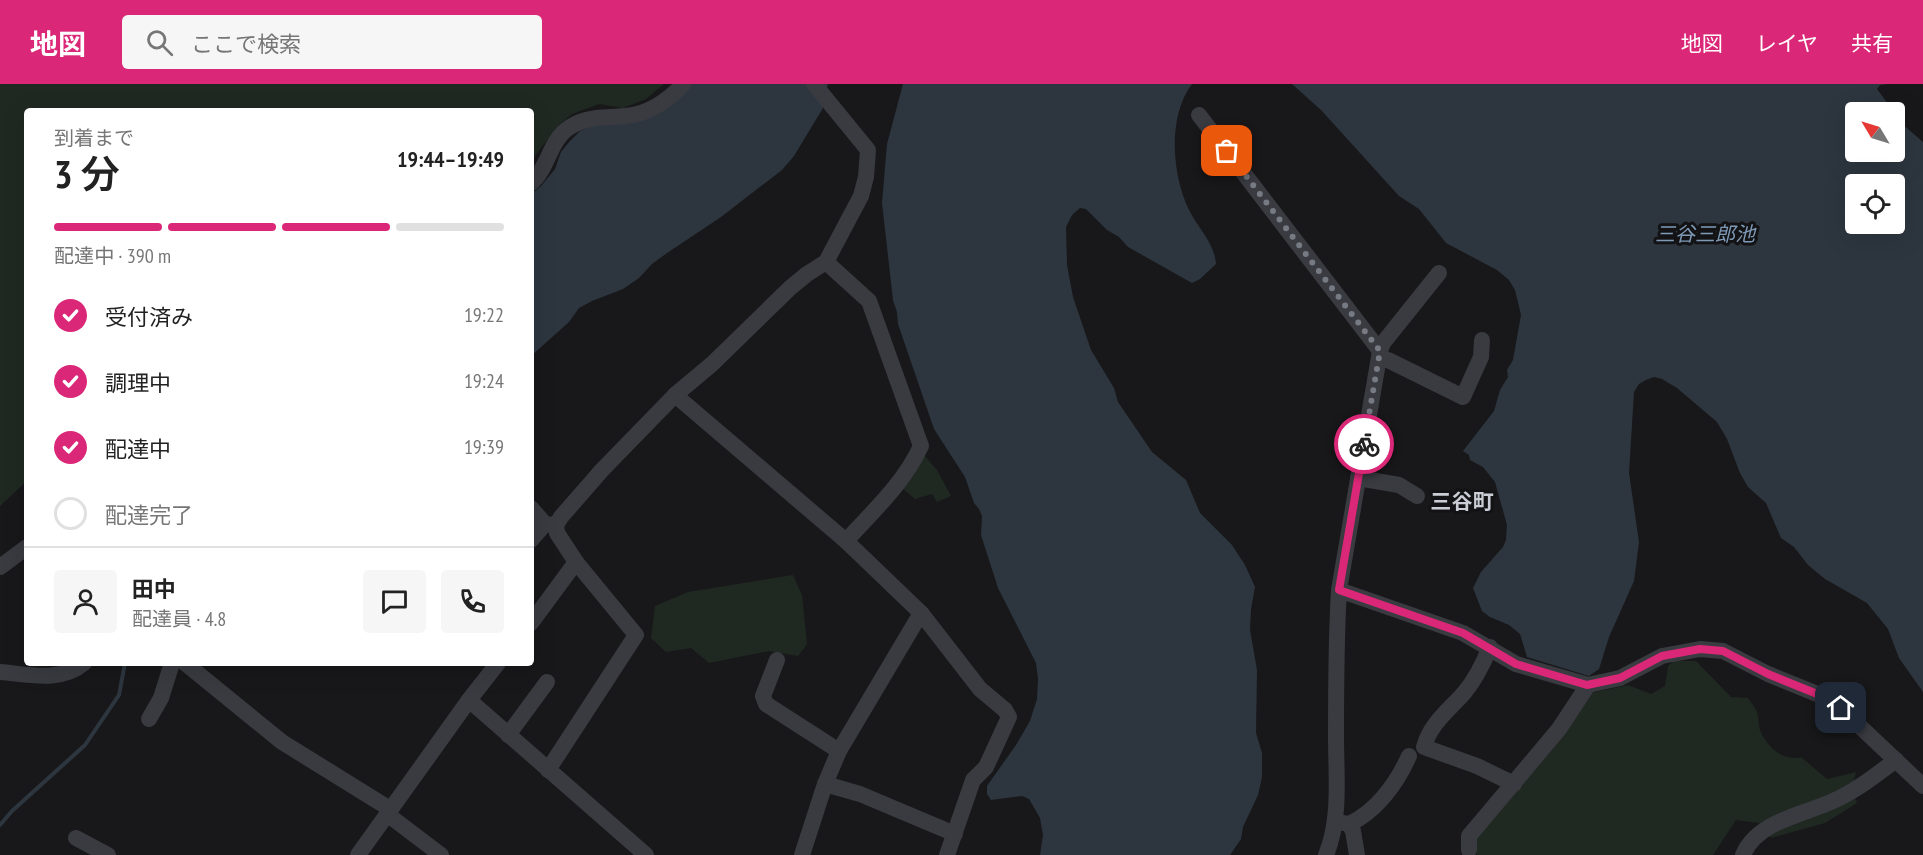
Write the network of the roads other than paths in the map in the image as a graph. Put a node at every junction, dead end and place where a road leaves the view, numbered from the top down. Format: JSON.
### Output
{"nodes":[{"id":1,"x":683,"y":84,"type":"edge"},
{"id":2,"x":814,"y":84,"type":"edge"},
{"id":3,"x":1199,"y":115,"type":"dead end"},
{"id":4,"x":534,"y":180,"type":"edge"},
{"id":5,"x":826,"y":262,"type":"junction"},
{"id":6,"x":1439,"y":273,"type":"dead end"},
{"id":7,"x":1482,"y":340,"type":"dead end"},
{"id":8,"x":1379,"y":354,"type":"junction"},
{"id":9,"x":675,"y":395,"type":"junction"},
{"id":10,"x":1358,"y":478,"type":"junction"},
{"id":11,"x":1417,"y":496,"type":"dead end"},
{"id":12,"x":534,"y":511,"type":"edge"},
{"id":13,"x":550,"y":525,"type":"junction"},
{"id":14,"x":534,"y":538,"type":"edge"},
{"id":15,"x":846,"y":541,"type":"junction"},
{"id":16,"x":24,"y":549,"type":"edge"},
{"id":17,"x":576,"y":562,"type":"junction"},
{"id":18,"x":0,"y":567,"type":"edge"},
{"id":19,"x":1339,"y":590,"type":"junction"},
{"id":20,"x":921,"y":613,"type":"junction"},
{"id":21,"x":534,"y":619,"type":"edge"},
{"id":22,"x":1490,"y":647,"type":"junction"},
{"id":23,"x":777,"y":660,"type":"dead end"},
{"id":24,"x":81,"y":666,"type":"edge"},
{"id":25,"x":171,"y":666,"type":"edge"},
{"id":26,"x":189,"y":666,"type":"edge"},
{"id":27,"x":496,"y":666,"type":"edge"},
{"id":28,"x":0,"y":672,"type":"edge"},
{"id":29,"x":547,"y":682,"type":"dead end"},
{"id":30,"x":1587,"y":685,"type":"junction"},
{"id":31,"x":469,"y":700,"type":"junction"},
{"id":32,"x":149,"y":719,"type":"dead end"},
{"id":33,"x":508,"y":735,"type":"junction"},
{"id":34,"x":839,"y":751,"type":"junction"},
{"id":35,"x":1409,"y":756,"type":"dead end"},
{"id":36,"x":1896,"y":760,"type":"junction"},
{"id":37,"x":548,"y":770,"type":"junction"},
{"id":38,"x":825,"y":784,"type":"junction"},
{"id":39,"x":1514,"y":784,"type":"junction"},
{"id":40,"x":1923,"y":786,"type":"edge"},
{"id":41,"x":388,"y":811,"type":"junction"},
{"id":42,"x":1341,"y":823,"type":"junction"},
{"id":43,"x":955,"y":834,"type":"junction"},
{"id":44,"x":76,"y":838,"type":"dead end"},
{"id":45,"x":1469,"y":850,"type":"dead end"},
{"id":46,"x":108,"y":855,"type":"edge"},
{"id":47,"x":358,"y":855,"type":"edge"},
{"id":48,"x":441,"y":855,"type":"edge"},
{"id":49,"x":646,"y":855,"type":"edge"},
{"id":50,"x":802,"y":855,"type":"edge"},
{"id":51,"x":947,"y":855,"type":"edge"},
{"id":52,"x":1326,"y":855,"type":"edge"},
{"id":53,"x":1357,"y":855,"type":"edge"},
{"id":54,"x":1743,"y":855,"type":"edge"}],
"edges":[{"from":1,"to":4,"type":"street"},
{"from":2,"to":5,"type":"street"},
{"from":3,"to":8,"type":"street"},
{"from":5,"to":9,"type":"street"},
{"from":5,"to":15,"type":"street"},
{"from":6,"to":8,"type":"street"},
{"from":7,"to":8,"type":"street"},
{"from":8,"to":10,"type":"street"},
{"from":9,"to":13,"type":"street"},
{"from":9,"to":15,"type":"street"},
{"from":10,"to":11,"type":"street"},
{"from":10,"to":19,"type":"street"},
{"from":12,"to":13,"type":"street"},
{"from":13,"to":14,"type":"street"},
{"from":13,"to":17,"type":"street"},
{"from":15,"to":20,"type":"street"},
{"from":16,"to":18,"type":"street"},
{"from":17,"to":21,"type":"street"},
{"from":17,"to":37,"type":"street"},
{"from":19,"to":22,"type":"street"},
{"from":19,"to":42,"type":"street"},
{"from":20,"to":34,"type":"street"},
{"from":20,"to":43,"type":"street"},
{"from":22,"to":30,"type":"street"},
{"from":22,"to":39,"type":"street"},
{"from":23,"to":34,"type":"street"},
{"from":24,"to":28,"type":"street"},
{"from":25,"to":32,"type":"street"},
{"from":26,"to":41,"type":"street"},
{"from":27,"to":31,"type":"street"},
{"from":29,"to":33,"type":"street"},
{"from":30,"to":36,"type":"street"},
{"from":30,"to":39,"type":"street"},
{"from":31,"to":33,"type":"street"},
{"from":31,"to":41,"type":"street"},
{"from":33,"to":37,"type":"street"},
{"from":34,"to":38,"type":"street"},
{"from":35,"to":42,"type":"street"},
{"from":36,"to":40,"type":"street"},
{"from":36,"to":54,"type":"street"},
{"from":37,"to":49,"type":"street"},
{"from":38,"to":43,"type":"street"},
{"from":38,"to":50,"type":"street"},
{"from":39,"to":45,"type":"street"},
{"from":41,"to":47,"type":"street"},
{"from":41,"to":48,"type":"street"},
{"from":42,"to":52,"type":"street"},
{"from":42,"to":53,"type":"street"},
{"from":43,"to":51,"type":"street"},
{"from":44,"to":46,"type":"street"}]}
